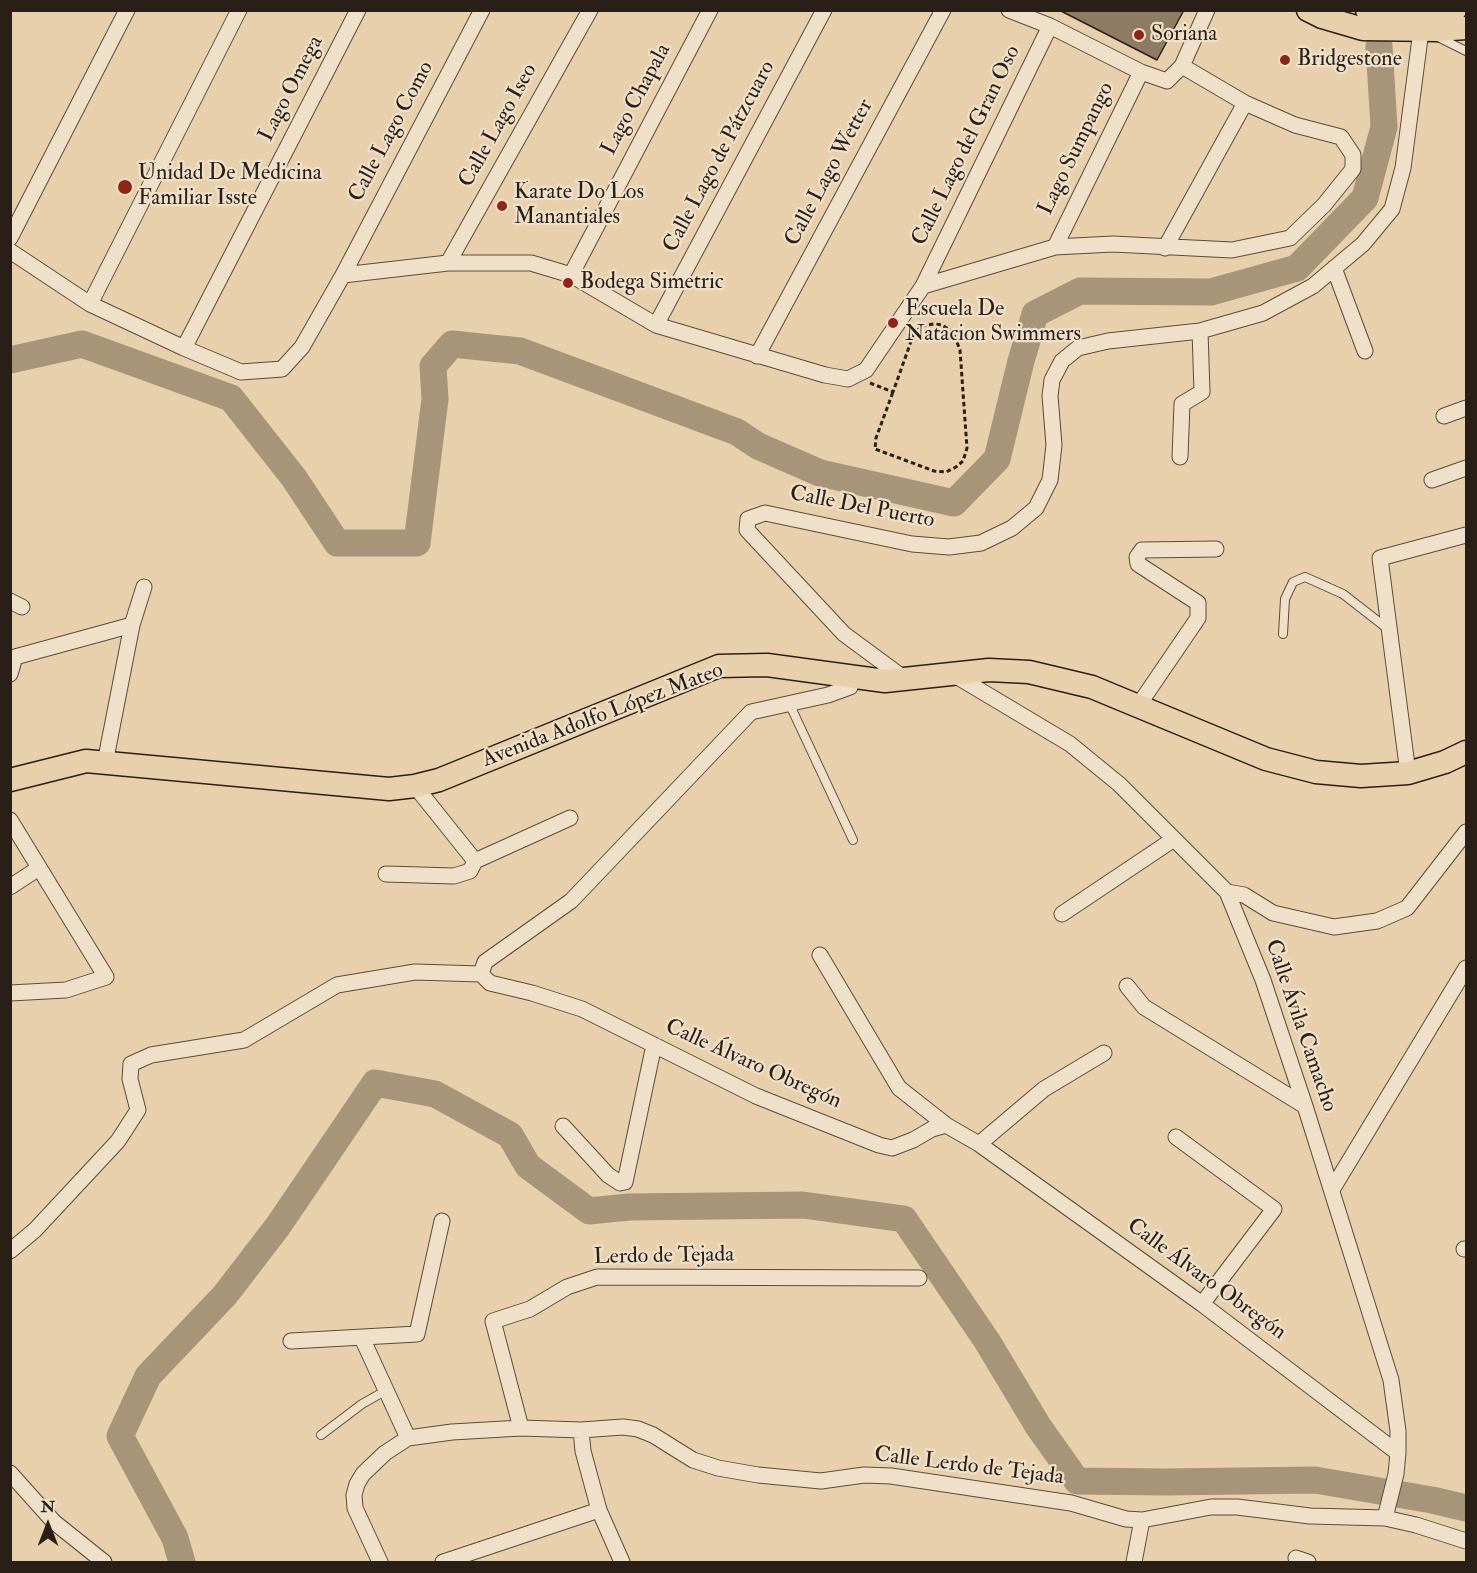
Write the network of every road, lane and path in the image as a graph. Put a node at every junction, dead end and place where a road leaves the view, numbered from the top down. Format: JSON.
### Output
{"nodes":[{"id":1,"x":127,"y":10,"type":"edge"},
{"id":2,"x":239,"y":10,"type":"edge"},
{"id":3,"x":358,"y":10,"type":"edge"},
{"id":4,"x":482,"y":10,"type":"edge"},
{"id":5,"x":590,"y":10,"type":"edge"},
{"id":6,"x":710,"y":10,"type":"edge"},
{"id":7,"x":824,"y":10,"type":"edge"},
{"id":8,"x":943,"y":10,"type":"edge"},
{"id":9,"x":1009,"y":10,"type":"edge"},
{"id":10,"x":1207,"y":10,"type":"edge"},
{"id":11,"x":1308,"y":10,"type":"edge"},
{"id":12,"x":1367,"y":10,"type":"edge"},
{"id":13,"x":1455,"y":10,"type":"edge"},
{"id":14,"x":1422,"y":22,"type":"junction"},
{"id":15,"x":1050,"y":26,"type":"junction"},
{"id":16,"x":1467,"y":28,"type":"edge"},
{"id":17,"x":1467,"y":51,"type":"edge"},
{"id":18,"x":1182,"y":66,"type":"junction"},
{"id":19,"x":1141,"y":72,"type":"junction"},
{"id":20,"x":1245,"y":103,"type":"junction"},
{"id":21,"x":10,"y":238,"type":"edge"},
{"id":22,"x":1054,"y":246,"type":"junction"},
{"id":23,"x":1165,"y":248,"type":"junction"},
{"id":24,"x":10,"y":251,"type":"edge"},
{"id":25,"x":448,"y":263,"type":"junction"},
{"id":26,"x":1334,"y":268,"type":"junction"},
{"id":27,"x":343,"y":275,"type":"junction"},
{"id":28,"x":571,"y":275,"type":"junction"},
{"id":29,"x":923,"y":286,"type":"junction"},
{"id":30,"x":90,"y":304,"type":"junction"},
{"id":31,"x":656,"y":325,"type":"junction"},
{"id":32,"x":1200,"y":331,"type":"junction"},
{"id":33,"x":184,"y":348,"type":"junction"},
{"id":34,"x":1365,"y":351,"type":"dead end"},
{"id":35,"x":758,"y":356,"type":"junction"},
{"id":36,"x":855,"y":375,"type":"junction"},
{"id":37,"x":893,"y":392,"type":"junction"},
{"id":38,"x":1467,"y":408,"type":"edge"},
{"id":39,"x":1444,"y":416,"type":"dead end"},
{"id":40,"x":1180,"y":457,"type":"dead end"},
{"id":41,"x":1467,"y":468,"type":"edge"},
{"id":42,"x":1432,"y":480,"type":"dead end"},
{"id":43,"x":1466,"y":536,"type":"edge"},
{"id":44,"x":1216,"y":549,"type":"dead end"},
{"id":45,"x":144,"y":587,"type":"dead end"},
{"id":46,"x":132,"y":625,"type":"junction"},
{"id":47,"x":1390,"y":630,"type":"junction"},
{"id":48,"x":1283,"y":634,"type":"dead end"},
{"id":49,"x":951,"y":673,"type":"junction"},
{"id":50,"x":10,"y":674,"type":"edge"},
{"id":51,"x":853,"y":676,"type":"junction"},
{"id":52,"x":905,"y":679,"type":"junction"},
{"id":53,"x":789,"y":703,"type":"junction"},
{"id":54,"x":1138,"y":706,"type":"junction"},
{"id":55,"x":1467,"y":752,"type":"edge"},
{"id":56,"x":105,"y":764,"type":"junction"},
{"id":57,"x":1408,"y":773,"type":"junction"},
{"id":58,"x":10,"y":780,"type":"edge"},
{"id":59,"x":415,"y":786,"type":"junction"},
{"id":60,"x":570,"y":818,"type":"dead end"},
{"id":61,"x":10,"y":820,"type":"edge"},
{"id":62,"x":1467,"y":832,"type":"edge"},
{"id":63,"x":1174,"y":839,"type":"junction"},
{"id":64,"x":853,"y":840,"type":"dead end"},
{"id":65,"x":475,"y":861,"type":"junction"},
{"id":66,"x":39,"y":868,"type":"junction"},
{"id":67,"x":386,"y":874,"type":"dead end"},
{"id":68,"x":10,"y":887,"type":"edge"},
{"id":69,"x":1227,"y":892,"type":"junction"},
{"id":70,"x":1062,"y":914,"type":"dead end"},
{"id":71,"x":820,"y":955,"type":"dead end"},
{"id":72,"x":1467,"y":968,"type":"edge"},
{"id":73,"x":481,"y":974,"type":"junction"},
{"id":74,"x":1127,"y":986,"type":"dead end"},
{"id":75,"x":10,"y":993,"type":"edge"},
{"id":76,"x":654,"y":1045,"type":"junction"},
{"id":77,"x":1104,"y":1053,"type":"dead end"},
{"id":78,"x":1305,"y":1106,"type":"junction"},
{"id":79,"x":946,"y":1125,"type":"junction"},
{"id":80,"x":563,"y":1126,"type":"dead end"},
{"id":81,"x":1176,"y":1137,"type":"dead end"},
{"id":82,"x":979,"y":1144,"type":"junction"},
{"id":83,"x":1333,"y":1188,"type":"junction"},
{"id":84,"x":442,"y":1221,"type":"dead end"},
{"id":85,"x":10,"y":1251,"type":"edge"},
{"id":86,"x":919,"y":1278,"type":"dead end"},
{"id":87,"x":1202,"y":1304,"type":"junction"},
{"id":88,"x":362,"y":1338,"type":"junction"},
{"id":89,"x":291,"y":1341,"type":"dead end"},
{"id":90,"x":385,"y":1391,"type":"junction"},
{"id":91,"x":521,"y":1428,"type":"junction"},
{"id":92,"x":581,"y":1430,"type":"junction"},
{"id":93,"x":321,"y":1436,"type":"dead end"},
{"id":94,"x":408,"y":1438,"type":"junction"},
{"id":95,"x":1398,"y":1453,"type":"junction"},
{"id":96,"x":10,"y":1473,"type":"edge"},
{"id":97,"x":599,"y":1510,"type":"junction"},
{"id":98,"x":1385,"y":1518,"type":"junction"},
{"id":99,"x":1142,"y":1520,"type":"junction"},
{"id":100,"x":1467,"y":1541,"type":"edge"},
{"id":101,"x":104,"y":1563,"type":"edge"},
{"id":102,"x":380,"y":1563,"type":"edge"},
{"id":103,"x":443,"y":1563,"type":"edge"},
{"id":104,"x":622,"y":1563,"type":"edge"},
{"id":105,"x":1134,"y":1563,"type":"edge"}],
"edges":[{"from":1,"to":21,"type":"street"},
{"from":2,"to":30,"type":"street"},
{"from":3,"to":33,"type":"street","name":"Lago Omega"},
{"from":4,"to":27,"type":"street","name":"Calle Lago Como"},
{"from":5,"to":25,"type":"street","name":"Calle Lago Iseo"},
{"from":6,"to":28,"type":"street","name":"Lago Chapala"},
{"from":7,"to":31,"type":"street","name":"Calle Lago de Pátzcuaro"},
{"from":8,"to":35,"type":"street","name":"Calle Lago Wetter"},
{"from":9,"to":15,"type":"street"},
{"from":10,"to":18,"type":"street"},
{"from":11,"to":14,"type":"main road"},
{"from":12,"to":14,"type":"main road"},
{"from":13,"to":14,"type":"main road"},
{"from":14,"to":16,"type":"main road"},
{"from":14,"to":17,"type":"lane"},
{"from":14,"to":26,"type":"street","name":"Calle Del Puerto"},
{"from":15,"to":19,"type":"street"},
{"from":15,"to":29,"type":"street","name":"Calle Lago del Gran Oso"},
{"from":18,"to":19,"type":"street"},
{"from":18,"to":20,"type":"street"},
{"from":19,"to":22,"type":"street","name":"Lago Sumpango"},
{"from":20,"to":23,"type":"street"},
{"from":20,"to":23,"type":"street"},
{"from":22,"to":23,"type":"street"},
{"from":22,"to":29,"type":"street"},
{"from":24,"to":30,"type":"street","name":"Calle Lago Como"},
{"from":25,"to":27,"type":"street"},
{"from":25,"to":28,"type":"street"},
{"from":26,"to":32,"type":"street","name":"Calle Del Puerto"},
{"from":26,"to":34,"type":"street"},
{"from":27,"to":33,"type":"street","name":"Calle Lago Como"},
{"from":28,"to":31,"type":"street"},
{"from":29,"to":36,"type":"street","name":"Calle Lago del Gran Oso"},
{"from":30,"to":33,"type":"street","name":"Calle Lago Como"},
{"from":31,"to":35,"type":"street"},
{"from":32,"to":40,"type":"street"},
{"from":32,"to":52,"type":"street","name":"Calle Del Puerto"},
{"from":35,"to":36,"type":"street"},
{"from":36,"to":37,"type":"path"},
{"from":37,"to":37,"type":"path"},
{"from":38,"to":39,"type":"street"},
{"from":41,"to":42,"type":"street"},
{"from":43,"to":47,"type":"street"},
{"from":44,"to":54,"type":"street"},
{"from":45,"to":46,"type":"street"},
{"from":46,"to":50,"type":"street"},
{"from":46,"to":56,"type":"street"},
{"from":47,"to":48,"type":"lane"},
{"from":47,"to":57,"type":"street"},
{"from":49,"to":52,"type":"main road","name":"Avenida Adolfo López Mateo"},
{"from":49,"to":54,"type":"main road","name":"Avenida Adolfo López Mateo"},
{"from":49,"to":63,"type":"street","name":"Calle Ávila Camacho"},
{"from":51,"to":52,"type":"main road","name":"Avenida Adolfo López Mateo"},
{"from":51,"to":53,"type":"street"},
{"from":51,"to":59,"type":"main road","name":"Avenida Adolfo López Mateo"},
{"from":53,"to":64,"type":"lane"},
{"from":53,"to":73,"type":"street"},
{"from":54,"to":57,"type":"main road","name":"Avenida Adolfo López Mateo"},
{"from":55,"to":57,"type":"main road","name":"Avenida Adolfo López Mateo"},
{"from":56,"to":58,"type":"main road","name":"Avenida Adolfo López Mateo"},
{"from":56,"to":59,"type":"main road","name":"Avenida Adolfo López Mateo"},
{"from":59,"to":65,"type":"street"},
{"from":60,"to":65,"type":"street"},
{"from":61,"to":66,"type":"street"},
{"from":62,"to":69,"type":"street"},
{"from":63,"to":69,"type":"street","name":"Calle Ávila Camacho"},
{"from":63,"to":70,"type":"street"},
{"from":65,"to":67,"type":"street"},
{"from":66,"to":68,"type":"street"},
{"from":66,"to":75,"type":"street"},
{"from":69,"to":78,"type":"street","name":"Calle Ávila Camacho"},
{"from":71,"to":79,"type":"street"},
{"from":72,"to":83,"type":"street"},
{"from":73,"to":76,"type":"street","name":"Calle Álvaro Obregón"},
{"from":73,"to":85,"type":"street"},
{"from":74,"to":78,"type":"street"},
{"from":76,"to":79,"type":"street","name":"Calle Álvaro Obregón"},
{"from":76,"to":80,"type":"street"},
{"from":77,"to":82,"type":"street"},
{"from":78,"to":83,"type":"street","name":"Calle Ávila Camacho"},
{"from":79,"to":82,"type":"street","name":"Calle Álvaro Obregón"},
{"from":81,"to":87,"type":"street"},
{"from":82,"to":87,"type":"street","name":"Calle Álvaro Obregón"},
{"from":83,"to":95,"type":"street","name":"Calle Ávila Camacho"},
{"from":84,"to":88,"type":"street"},
{"from":86,"to":91,"type":"street","name":"Lerdo de Tejada"},
{"from":87,"to":95,"type":"street","name":"Calle Álvaro Obregón"},
{"from":88,"to":89,"type":"street"},
{"from":88,"to":90,"type":"street"},
{"from":90,"to":93,"type":"lane"},
{"from":90,"to":94,"type":"street"},
{"from":91,"to":92,"type":"street","name":"Calle Lerdo de Tejada"},
{"from":91,"to":94,"type":"street","name":"Calle Lerdo de Tejada"},
{"from":92,"to":97,"type":"street"},
{"from":92,"to":99,"type":"street","name":"Calle Lerdo de Tejada"},
{"from":94,"to":102,"type":"street","name":"Calle Lerdo de Tejada"},
{"from":95,"to":98,"type":"street","name":"Calle Ávila Camacho"},
{"from":96,"to":101,"type":"street"},
{"from":97,"to":103,"type":"street"},
{"from":97,"to":104,"type":"street"},
{"from":98,"to":99,"type":"street","name":"Calle Lerdo de Tejada"},
{"from":98,"to":100,"type":"street","name":"Calle Lerdo de Tejada"},
{"from":99,"to":105,"type":"street"}]}
